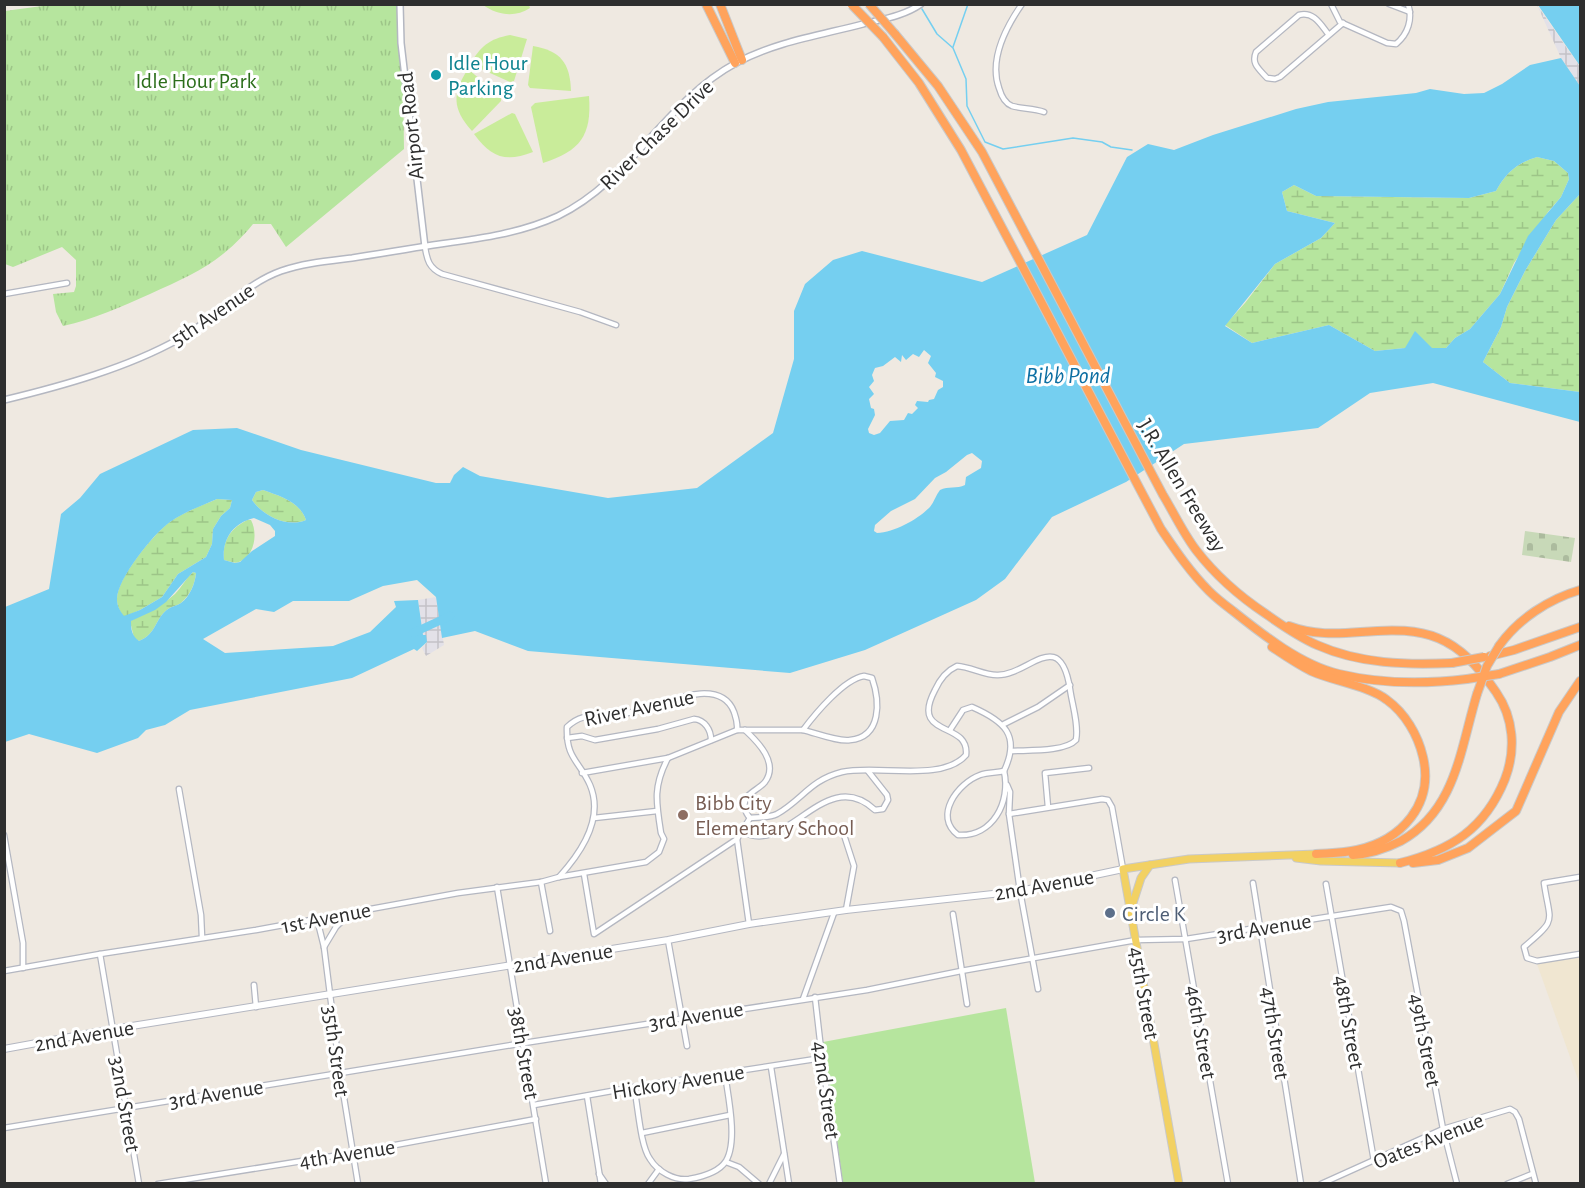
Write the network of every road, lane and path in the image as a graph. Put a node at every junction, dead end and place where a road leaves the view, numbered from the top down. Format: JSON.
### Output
{"nodes":[{"id":1,"x":400,"y":4,"type":"edge"},
{"id":2,"x":706,"y":4,"type":"edge"},
{"id":3,"x":720,"y":4,"type":"edge"},
{"id":4,"x":869,"y":4,"type":"edge"},
{"id":5,"x":921,"y":4,"type":"edge"},
{"id":6,"x":1022,"y":4,"type":"edge"},
{"id":7,"x":1330,"y":4,"type":"edge"},
{"id":8,"x":1389,"y":4,"type":"edge"},
{"id":9,"x":1408,"y":4,"type":"edge"},
{"id":10,"x":852,"y":5,"type":"edge"},
{"id":11,"x":1410,"y":12,"type":"junction"},
{"id":12,"x":1344,"y":23,"type":"junction"},
{"id":13,"x":1329,"y":35,"type":"junction"},
{"id":14,"x":738,"y":62,"type":"junction"},
{"id":15,"x":1044,"y":112,"type":"dead end"},
{"id":16,"x":425,"y":247,"type":"junction"},
{"id":17,"x":67,"y":283,"type":"dead end"},
{"id":18,"x":4,"y":294,"type":"edge"},
{"id":19,"x":616,"y":326,"type":"dead end"},
{"id":20,"x":4,"y":400,"type":"edge"},
{"id":21,"x":1581,"y":590,"type":"edge"},
{"id":22,"x":1210,"y":593,"type":"junction"},
{"id":23,"x":1265,"y":614,"type":"junction"},
{"id":24,"x":1581,"y":627,"type":"edge"},
{"id":25,"x":1581,"y":645,"type":"edge"},
{"id":26,"x":1581,"y":681,"type":"edge"},
{"id":27,"x":1070,"y":685,"type":"junction"},
{"id":28,"x":1004,"y":724,"type":"junction"},
{"id":29,"x":737,"y":730,"type":"junction"},
{"id":30,"x":745,"y":730,"type":"junction"},
{"id":31,"x":803,"y":730,"type":"junction"},
{"id":32,"x":950,"y":730,"type":"junction"},
{"id":33,"x":567,"y":738,"type":"junction"},
{"id":34,"x":711,"y":740,"type":"junction"},
{"id":35,"x":1012,"y":751,"type":"junction"},
{"id":36,"x":668,"y":758,"type":"junction"},
{"id":37,"x":1089,"y":768,"type":"dead end"},
{"id":38,"x":868,"y":771,"type":"junction"},
{"id":39,"x":1004,"y":771,"type":"junction"},
{"id":40,"x":582,"y":773,"type":"junction"},
{"id":41,"x":1007,"y":784,"type":"junction"},
{"id":42,"x":179,"y":789,"type":"dead end"},
{"id":43,"x":1048,"y":807,"type":"junction"},
{"id":44,"x":657,"y":811,"type":"junction"},
{"id":45,"x":1009,"y":814,"type":"junction"},
{"id":46,"x":594,"y":818,"type":"junction"},
{"id":47,"x":750,"y":818,"type":"junction"},
{"id":48,"x":742,"y":831,"type":"junction"},
{"id":49,"x":4,"y":835,"type":"edge"},
{"id":50,"x":844,"y":835,"type":"dead end"},
{"id":51,"x":737,"y":839,"type":"junction"},
{"id":52,"x":1316,"y":854,"type":"junction"},
{"id":53,"x":1279,"y":856,"type":"junction"},
{"id":54,"x":1400,"y":863,"type":"junction"},
{"id":55,"x":1150,"y":865,"type":"junction"},
{"id":56,"x":1138,"y":867,"type":"junction"},
{"id":57,"x":1123,"y":869,"type":"junction"},
{"id":58,"x":584,"y":874,"type":"junction"},
{"id":59,"x":559,"y":877,"type":"junction"},
{"id":60,"x":1581,"y":877,"type":"edge"},
{"id":61,"x":1175,"y":880,"type":"dead end"},
{"id":62,"x":540,"y":882,"type":"junction"},
{"id":63,"x":1253,"y":883,"type":"dead end"},
{"id":64,"x":1326,"y":884,"type":"dead end"},
{"id":65,"x":497,"y":887,"type":"junction"},
{"id":66,"x":1020,"y":891,"type":"junction"},
{"id":67,"x":1134,"y":901,"type":"junction"},
{"id":68,"x":1387,"y":908,"type":"joint"},
{"id":69,"x":846,"y":910,"type":"junction"},
{"id":70,"x":1131,"y":910,"type":"junction"},
{"id":71,"x":352,"y":912,"type":"junction"},
{"id":72,"x":834,"y":913,"type":"junction"},
{"id":73,"x":953,"y":914,"type":"dead end"},
{"id":74,"x":1332,"y":916,"type":"junction"},
{"id":75,"x":317,"y":919,"type":"junction"},
{"id":76,"x":749,"y":924,"type":"junction"},
{"id":77,"x":1259,"y":929,"type":"junction"},
{"id":78,"x":550,"y":931,"type":"dead end"},
{"id":79,"x":202,"y":938,"type":"junction"},
{"id":80,"x":1185,"y":939,"type":"junction"},
{"id":81,"x":668,"y":940,"type":"junction"},
{"id":82,"x":1136,"y":940,"type":"junction"},
{"id":83,"x":324,"y":947,"type":"junction"},
{"id":84,"x":100,"y":954,"type":"junction"},
{"id":85,"x":1581,"y":954,"type":"edge"},
{"id":86,"x":1033,"y":959,"type":"junction"},
{"id":87,"x":510,"y":965,"type":"junction"},
{"id":88,"x":23,"y":968,"type":"junction"},
{"id":89,"x":4,"y":971,"type":"edge"},
{"id":90,"x":961,"y":971,"type":"junction"},
{"id":91,"x":254,"y":985,"type":"dead end"},
{"id":92,"x":1038,"y":989,"type":"dead end"},
{"id":93,"x":329,"y":995,"type":"junction"},
{"id":94,"x":815,"y":997,"type":"junction"},
{"id":95,"x":803,"y":999,"type":"junction"},
{"id":96,"x":967,"y":1004,"type":"dead end"},
{"id":97,"x":256,"y":1008,"type":"junction"},
{"id":98,"x":682,"y":1017,"type":"junction"},
{"id":99,"x":113,"y":1029,"type":"junction"},
{"id":100,"x":524,"y":1043,"type":"junction"},
{"id":101,"x":687,"y":1046,"type":"dead end"},
{"id":102,"x":4,"y":1048,"type":"edge"},
{"id":103,"x":822,"y":1058,"type":"junction"},
{"id":104,"x":771,"y":1067,"type":"junction"},
{"id":105,"x":340,"y":1073,"type":"junction"},
{"id":106,"x":726,"y":1074,"type":"junction"},
{"id":107,"x":634,"y":1087,"type":"junction"},
{"id":108,"x":587,"y":1096,"type":"junction"},
{"id":109,"x":534,"y":1105,"type":"junction"},
{"id":110,"x":126,"y":1108,"type":"junction"},
{"id":111,"x":730,"y":1115,"type":"junction"},
{"id":112,"x":536,"y":1119,"type":"junction"},
{"id":113,"x":4,"y":1128,"type":"edge"},
{"id":114,"x":1443,"y":1129,"type":"junction"},
{"id":115,"x":642,"y":1133,"type":"junction"},
{"id":116,"x":352,"y":1153,"type":"junction"},
{"id":117,"x":784,"y":1154,"type":"junction"},
{"id":118,"x":1374,"y":1161,"type":"junction"},
{"id":119,"x":726,"y":1162,"type":"junction"},
{"id":120,"x":659,"y":1169,"type":"junction"},
{"id":121,"x":597,"y":1172,"type":"junction"},
{"id":122,"x":1532,"y":1174,"type":"junction"},
{"id":123,"x":139,"y":1184,"type":"edge"},
{"id":124,"x":158,"y":1184,"type":"edge"},
{"id":125,"x":358,"y":1184,"type":"edge"},
{"id":126,"x":546,"y":1184,"type":"edge"},
{"id":127,"x":600,"y":1184,"type":"edge"},
{"id":128,"x":606,"y":1184,"type":"edge"},
{"id":129,"x":648,"y":1184,"type":"edge"},
{"id":130,"x":759,"y":1184,"type":"edge"},
{"id":131,"x":769,"y":1184,"type":"edge"},
{"id":132,"x":789,"y":1184,"type":"edge"},
{"id":133,"x":840,"y":1184,"type":"edge"},
{"id":134,"x":1179,"y":1184,"type":"edge"},
{"id":135,"x":1228,"y":1184,"type":"edge"},
{"id":136,"x":1300,"y":1184,"type":"edge"},
{"id":137,"x":1321,"y":1184,"type":"edge"},
{"id":138,"x":1457,"y":1184,"type":"edge"},
{"id":139,"x":1507,"y":1184,"type":"edge"},
{"id":140,"x":1536,"y":1184,"type":"edge"}],
"edges":[{"from":1,"to":16,"type":"street","name":"Airport Road"},
{"from":2,"to":14,"type":"highway"},
{"from":3,"to":14,"type":"highway"},
{"from":4,"to":23,"type":"highway","name":"J.R. Allen Freeway","bridge":true},
{"from":5,"to":14,"type":"street","name":"River Chase Drive"},
{"from":6,"to":15,"type":"street"},
{"from":7,"to":12,"type":"street"},
{"from":8,"to":11,"type":"street"},
{"from":9,"to":11,"type":"street"},
{"from":10,"to":22,"type":"highway","name":"J.R. Allen Freeway","bridge":true},
{"from":11,"to":12,"type":"street"},
{"from":12,"to":13,"type":"street"},
{"from":13,"to":13,"type":"street"},
{"from":14,"to":16,"type":"street","name":"River Chase Drive"},
{"from":16,"to":19,"type":"street"},
{"from":16,"to":20,"type":"street","name":"5th Avenue"},
{"from":17,"to":18,"type":"street"},
{"from":21,"to":52,"type":"highway","bridge":true},
{"from":22,"to":25,"type":"highway","name":"J.R. Allen Freeway","bridge":true},
{"from":22,"to":52,"type":"highway"},
{"from":23,"to":24,"type":"highway","name":"J.R. Allen Freeway","bridge":true},
{"from":23,"to":54,"type":"highway"},
{"from":26,"to":54,"type":"highway"},
{"from":27,"to":28,"type":"street"},
{"from":27,"to":32,"type":"street"},
{"from":27,"to":35,"type":"street"},
{"from":28,"to":32,"type":"street"},
{"from":28,"to":35,"type":"street"},
{"from":29,"to":30,"type":"street"},
{"from":29,"to":33,"type":"street","name":"River Avenue"},
{"from":29,"to":34,"type":"street"},
{"from":30,"to":31,"type":"street"},
{"from":30,"to":47,"type":"street"},
{"from":31,"to":31,"type":"street"},
{"from":32,"to":38,"type":"street"},
{"from":33,"to":34,"type":"street"},
{"from":33,"to":40,"type":"street"},
{"from":34,"to":36,"type":"street"},
{"from":35,"to":39,"type":"street"},
{"from":36,"to":40,"type":"street"},
{"from":36,"to":44,"type":"street"},
{"from":37,"to":43,"type":"street"},
{"from":38,"to":47,"type":"street"},
{"from":38,"to":48,"type":"street"},
{"from":39,"to":41,"type":"street"},
{"from":39,"to":41,"type":"street"},
{"from":40,"to":46,"type":"street"},
{"from":41,"to":45,"type":"street"},
{"from":42,"to":79,"type":"street"},
{"from":43,"to":45,"type":"street"},
{"from":43,"to":57,"type":"street","name":"45th Street"},
{"from":44,"to":46,"type":"street"},
{"from":44,"to":58,"type":"street","name":"1st Avenue"},
{"from":45,"to":66,"type":"street"},
{"from":46,"to":59,"type":"street"},
{"from":47,"to":48,"type":"street"},
{"from":48,"to":51,"type":"street"},
{"from":49,"to":88,"type":"street"},
{"from":50,"to":69,"type":"street"},
{"from":51,"to":58,"type":"street"},
{"from":51,"to":76,"type":"street"},
{"from":52,"to":53,"type":"main road"},
{"from":53,"to":54,"type":"main road"},
{"from":53,"to":55,"type":"main road"},
{"from":55,"to":56,"type":"main road"},
{"from":55,"to":67,"type":"main road"},
{"from":56,"to":57,"type":"main road"},
{"from":56,"to":67,"type":"main road"},
{"from":57,"to":66,"type":"main road","name":"2nd Avenue"},
{"from":57,"to":70,"type":"main road","name":"45th Street"},
{"from":58,"to":59,"type":"street","name":"1st Avenue"},
{"from":59,"to":62,"type":"street","name":"1st Avenue"},
{"from":60,"to":85,"type":"street"},
{"from":61,"to":80,"type":"street","name":"46th Street"},
{"from":62,"to":65,"type":"street","name":"1st Avenue"},
{"from":62,"to":78,"type":"street"},
{"from":63,"to":77,"type":"street","name":"47th Street"},
{"from":64,"to":74,"type":"street","name":"48th Street"},
{"from":65,"to":71,"type":"street","name":"1st Avenue"},
{"from":65,"to":87,"type":"street","name":"38th Street"},
{"from":66,"to":69,"type":"main road","name":"2nd Avenue"},
{"from":66,"to":86,"type":"street"},
{"from":67,"to":70,"type":"main road"},
{"from":68,"to":74,"type":"street","name":"3rd Avenue"},
{"from":68,"to":114,"type":"street","name":"49th Street"},
{"from":69,"to":72,"type":"main road","name":"2nd Avenue"},
{"from":70,"to":82,"type":"main road","name":"45th Street"},
{"from":71,"to":75,"type":"street","name":"1st Avenue"},
{"from":71,"to":83,"type":"street"},
{"from":72,"to":76,"type":"main road","name":"2nd Avenue"},
{"from":72,"to":95,"type":"street"},
{"from":73,"to":90,"type":"street"},
{"from":74,"to":77,"type":"street","name":"3rd Avenue"},
{"from":74,"to":118,"type":"street","name":"48th Street"},
{"from":75,"to":79,"type":"street","name":"1st Avenue"},
{"from":75,"to":83,"type":"street","name":"35th Street"},
{"from":76,"to":81,"type":"main road","name":"2nd Avenue"},
{"from":77,"to":80,"type":"street","name":"3rd Avenue"},
{"from":77,"to":136,"type":"street","name":"47th Street"},
{"from":79,"to":84,"type":"street","name":"1st Avenue"},
{"from":80,"to":82,"type":"street","name":"3rd Avenue"},
{"from":80,"to":135,"type":"street","name":"46th Street"},
{"from":81,"to":87,"type":"main road","name":"2nd Avenue"},
{"from":81,"to":98,"type":"street"},
{"from":82,"to":86,"type":"street","name":"3rd Avenue"},
{"from":82,"to":134,"type":"main road","name":"45th Street"},
{"from":83,"to":93,"type":"street","name":"35th Street"},
{"from":84,"to":88,"type":"street","name":"1st Avenue"},
{"from":84,"to":99,"type":"street","name":"32nd Street"},
{"from":86,"to":90,"type":"street","name":"3rd Avenue"},
{"from":86,"to":92,"type":"street"},
{"from":87,"to":93,"type":"main road","name":"2nd Avenue"},
{"from":87,"to":100,"type":"street","name":"38th Street"},
{"from":88,"to":89,"type":"street","name":"1st Avenue"},
{"from":90,"to":94,"type":"street","name":"3rd Avenue"},
{"from":90,"to":96,"type":"street"},
{"from":91,"to":97,"type":"street"},
{"from":93,"to":97,"type":"main road","name":"2nd Avenue"},
{"from":93,"to":105,"type":"street","name":"35th Street"},
{"from":94,"to":95,"type":"street","name":"3rd Avenue"},
{"from":94,"to":103,"type":"street","name":"42nd Street"},
{"from":95,"to":98,"type":"street","name":"3rd Avenue"},
{"from":97,"to":99,"type":"main road","name":"2nd Avenue"},
{"from":98,"to":100,"type":"street","name":"3rd Avenue"},
{"from":98,"to":101,"type":"street"},
{"from":99,"to":102,"type":"main road","name":"2nd Avenue"},
{"from":99,"to":110,"type":"street","name":"32nd Street"},
{"from":100,"to":105,"type":"street","name":"3rd Avenue"},
{"from":100,"to":109,"type":"street","name":"38th Street"},
{"from":103,"to":104,"type":"street","name":"Hickory Avenue"},
{"from":103,"to":133,"type":"street","name":"42nd Street"},
{"from":104,"to":106,"type":"street","name":"Hickory Avenue"},
{"from":104,"to":117,"type":"street"},
{"from":105,"to":110,"type":"street","name":"3rd Avenue"},
{"from":105,"to":116,"type":"street","name":"35th Street"},
{"from":106,"to":107,"type":"street","name":"Hickory Avenue"},
{"from":106,"to":111,"type":"street"},
{"from":107,"to":108,"type":"street","name":"Hickory Avenue"},
{"from":107,"to":115,"type":"street"},
{"from":108,"to":109,"type":"street","name":"Hickory Avenue"},
{"from":108,"to":121,"type":"street"},
{"from":109,"to":112,"type":"street","name":"38th Street"},
{"from":110,"to":113,"type":"street","name":"3rd Avenue"},
{"from":110,"to":123,"type":"street","name":"32nd Street"},
{"from":111,"to":115,"type":"street"},
{"from":111,"to":119,"type":"street"},
{"from":112,"to":116,"type":"street","name":"4th Avenue"},
{"from":112,"to":126,"type":"street","name":"38th Street"},
{"from":114,"to":118,"type":"street","name":"Oates Avenue"},
{"from":114,"to":122,"type":"street","name":"Oates Avenue"},
{"from":114,"to":138,"type":"street","name":"49th Street"},
{"from":115,"to":120,"type":"street"},
{"from":116,"to":124,"type":"street","name":"4th Avenue"},
{"from":116,"to":125,"type":"street","name":"35th Street"},
{"from":117,"to":131,"type":"street"},
{"from":117,"to":132,"type":"street"},
{"from":118,"to":137,"type":"street","name":"Oates Avenue"},
{"from":119,"to":120,"type":"street"},
{"from":119,"to":130,"type":"street"},
{"from":120,"to":129,"type":"street"},
{"from":121,"to":127,"type":"street"},
{"from":121,"to":128,"type":"street"},
{"from":122,"to":139,"type":"street"},
{"from":122,"to":140,"type":"street"}]}
